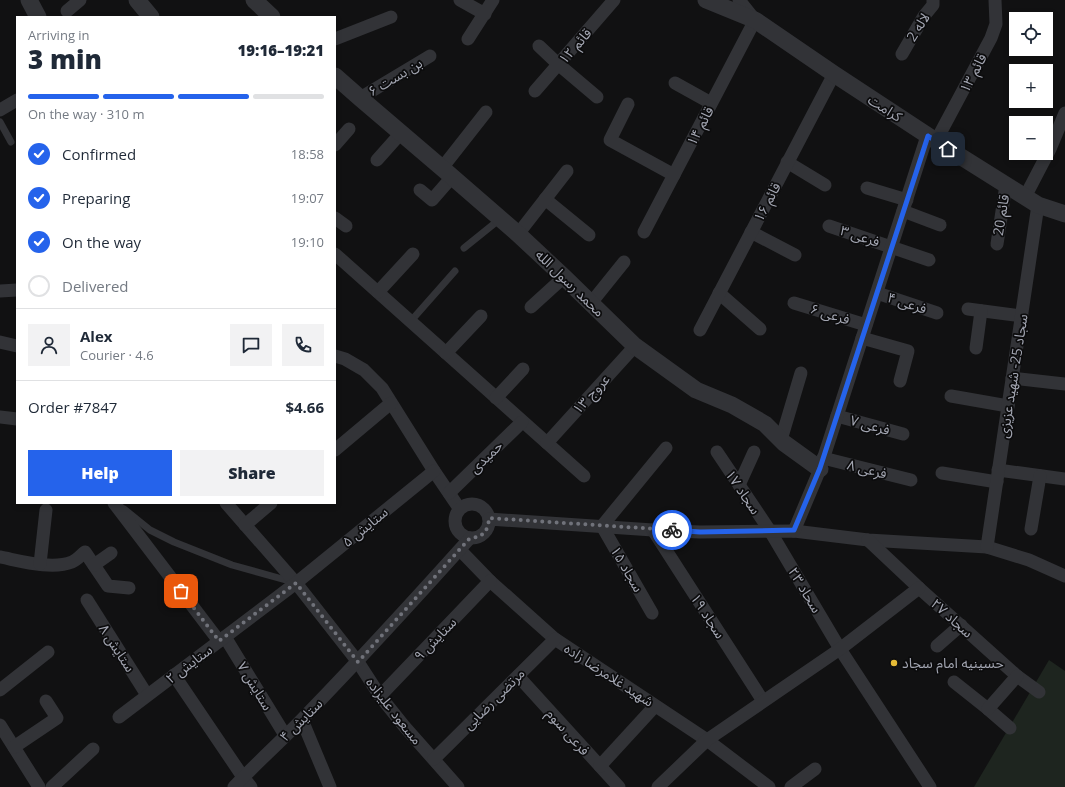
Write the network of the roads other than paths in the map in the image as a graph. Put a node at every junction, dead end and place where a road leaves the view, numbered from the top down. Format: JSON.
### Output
{"nodes":[{"id":1,"x":29,"y":0,"type":"edge"},
{"id":2,"x":80,"y":0,"type":"edge"},
{"id":3,"x":136,"y":0,"type":"edge"},
{"id":4,"x":254,"y":0,"type":"edge"},
{"id":5,"x":460,"y":0,"type":"edge"},
{"id":6,"x":493,"y":0,"type":"edge"},
{"id":7,"x":614,"y":0,"type":"edge"},
{"id":8,"x":706,"y":0,"type":"edge"},
{"id":9,"x":739,"y":0,"type":"edge"},
{"id":10,"x":933,"y":0,"type":"edge"},
{"id":11,"x":995,"y":0,"type":"edge"},
{"id":12,"x":67,"y":11,"type":"dead end"},
{"id":13,"x":485,"y":14,"type":"junction"},
{"id":14,"x":37,"y":16,"type":"edge"},
{"id":15,"x":149,"y":16,"type":"edge"},
{"id":16,"x":271,"y":16,"type":"edge"},
{"id":17,"x":390,"y":17,"type":"dead end"},
{"id":18,"x":755,"y":20,"type":"junction"},
{"id":19,"x":468,"y":38,"type":"dead end"},
{"id":20,"x":336,"y":39,"type":"edge"},
{"id":21,"x":539,"y":46,"type":"dead end"},
{"id":22,"x":902,"y":54,"type":"dead end"},
{"id":23,"x":430,"y":56,"type":"dead end"},
{"id":24,"x":558,"y":64,"type":"junction"},
{"id":25,"x":834,"y":74,"type":"junction"},
{"id":26,"x":336,"y":77,"type":"edge"},
{"id":27,"x":675,"y":84,"type":"dead end"},
{"id":28,"x":535,"y":91,"type":"dead end"},
{"id":29,"x":597,"y":97,"type":"dead end"},
{"id":30,"x":360,"y":98,"type":"junction"},
{"id":31,"x":16,"y":101,"type":"edge"},
{"id":32,"x":712,"y":103,"type":"junction"},
{"id":33,"x":628,"y":104,"type":"dead end"},
{"id":34,"x":0,"y":110,"type":"edge"},
{"id":35,"x":486,"y":112,"type":"dead end"},
{"id":36,"x":1065,"y":113,"type":"edge"},
{"id":37,"x":0,"y":122,"type":"edge"},
{"id":38,"x":349,"y":128,"type":"dead end"},
{"id":39,"x":401,"y":133,"type":"junction"},
{"id":40,"x":932,"y":138,"type":"junction"},
{"id":41,"x":11,"y":142,"type":"dead end"},
{"id":42,"x":336,"y":144,"type":"edge"},
{"id":43,"x":377,"y":160,"type":"dead end"},
{"id":44,"x":787,"y":162,"type":"junction"},
{"id":45,"x":567,"y":171,"type":"dead end"},
{"id":46,"x":447,"y":172,"type":"junction"},
{"id":47,"x":674,"y":175,"type":"junction"},
{"id":48,"x":825,"y":185,"type":"dead end"},
{"id":49,"x":1006,"y":185,"type":"junction"},
{"id":50,"x":867,"y":188,"type":"dead end"},
{"id":51,"x":420,"y":190,"type":"dead end"},
{"id":52,"x":545,"y":199,"type":"junction"},
{"id":53,"x":1032,"y":201,"type":"junction"},
{"id":54,"x":905,"y":206,"type":"junction"},
{"id":55,"x":1065,"y":214,"type":"edge"},
{"id":56,"x":500,"y":218,"type":"junction"},
{"id":57,"x":336,"y":219,"type":"edge"},
{"id":58,"x":940,"y":225,"type":"dead end"},
{"id":59,"x":346,"y":226,"type":"dead end"},
{"id":60,"x":829,"y":226,"type":"dead end"},
{"id":61,"x":644,"y":232,"type":"dead end"},
{"id":62,"x":751,"y":232,"type":"junction"},
{"id":63,"x":518,"y":234,"type":"junction"},
{"id":64,"x":589,"y":235,"type":"dead end"},
{"id":65,"x":997,"y":244,"type":"dead end"},
{"id":66,"x":892,"y":246,"type":"junction"},
{"id":67,"x":464,"y":248,"type":"dead end"},
{"id":68,"x":413,"y":254,"type":"dead end"},
{"id":69,"x":336,"y":255,"type":"edge"},
{"id":70,"x":795,"y":255,"type":"dead end"},
{"id":71,"x":929,"y":260,"type":"dead end"},
{"id":72,"x":624,"y":262,"type":"dead end"},
{"id":73,"x":455,"y":272,"type":"dead end"},
{"id":74,"x":564,"y":277,"type":"junction"},
{"id":75,"x":16,"y":290,"type":"edge"},
{"id":76,"x":0,"y":291,"type":"edge"},
{"id":77,"x":378,"y":292,"type":"junction"},
{"id":78,"x":719,"y":293,"type":"junction"},
{"id":79,"x":876,"y":293,"type":"junction"},
{"id":80,"x":591,"y":303,"type":"junction"},
{"id":81,"x":794,"y":303,"type":"dead end"},
{"id":82,"x":531,"y":307,"type":"dead end"},
{"id":83,"x":968,"y":309,"type":"dead end"},
{"id":84,"x":982,"y":311,"type":"junction"},
{"id":85,"x":937,"y":313,"type":"dead end"},
{"id":86,"x":481,"y":316,"type":"dead end"},
{"id":87,"x":1022,"y":316,"type":"junction"},
{"id":88,"x":410,"y":322,"type":"junction"},
{"id":89,"x":866,"y":325,"type":"junction"},
{"id":90,"x":760,"y":329,"type":"dead end"},
{"id":91,"x":700,"y":330,"type":"dead end"},
{"id":92,"x":862,"y":338,"type":"junction"},
{"id":93,"x":0,"y":342,"type":"edge"},
{"id":94,"x":16,"y":346,"type":"edge"},
{"id":95,"x":635,"y":346,"type":"junction"},
{"id":96,"x":976,"y":348,"type":"dead end"},
{"id":97,"x":446,"y":353,"type":"junction"},
{"id":98,"x":340,"y":357,"type":"edge"},
{"id":99,"x":523,"y":370,"type":"dead end"},
{"id":100,"x":801,"y":373,"type":"dead end"},
{"id":101,"x":1012,"y":378,"type":"junction"},
{"id":102,"x":900,"y":381,"type":"dead end"},
{"id":103,"x":1065,"y":384,"type":"edge"},
{"id":104,"x":951,"y":396,"type":"dead end"},
{"id":105,"x":496,"y":398,"type":"junction"},
{"id":106,"x":391,"y":403,"type":"junction"},
{"id":107,"x":1008,"y":406,"type":"junction"},
{"id":108,"x":837,"y":416,"type":"junction"},
{"id":109,"x":0,"y":417,"type":"edge"},
{"id":110,"x":16,"y":419,"type":"edge"},
{"id":111,"x":522,"y":422,"type":"junction"},
{"id":112,"x":903,"y":434,"type":"dead end"},
{"id":113,"x":781,"y":440,"type":"junction"},
{"id":114,"x":547,"y":443,"type":"junction"},
{"id":115,"x":666,"y":448,"type":"dead end"},
{"id":116,"x":336,"y":449,"type":"edge"},
{"id":117,"x":717,"y":452,"type":"dead end"},
{"id":118,"x":754,"y":452,"type":"dead end"},
{"id":119,"x":821,"y":463,"type":"junction"},
{"id":120,"x":434,"y":471,"type":"junction"},
{"id":121,"x":942,"y":473,"type":"dead end"},
{"id":122,"x":584,"y":476,"type":"dead end"},
{"id":123,"x":998,"y":476,"type":"junction"},
{"id":124,"x":1040,"y":476,"type":"junction"},
{"id":125,"x":1065,"y":479,"type":"edge"},
{"id":126,"x":911,"y":480,"type":"dead end"},
{"id":127,"x":739,"y":485,"type":"junction"},
{"id":128,"x":449,"y":493,"type":"junction"},
{"id":129,"x":116,"y":504,"type":"edge"},
{"id":130,"x":116,"y":504,"type":"edge"},
{"id":131,"x":227,"y":504,"type":"edge"},
{"id":132,"x":270,"y":504,"type":"edge"},
{"id":133,"x":459,"y":508,"type":"junction"},
{"id":134,"x":46,"y":510,"type":"dead end"},
{"id":135,"x":489,"y":518,"type":"junction"},
{"id":136,"x":245,"y":525,"type":"junction"},
{"id":137,"x":602,"y":526,"type":"junction"},
{"id":138,"x":1031,"y":529,"type":"dead end"},
{"id":139,"x":653,"y":530,"type":"junction"},
{"id":140,"x":794,"y":530,"type":"junction"},
{"id":141,"x":770,"y":531,"type":"junction"},
{"id":142,"x":470,"y":538,"type":"junction"},
{"id":143,"x":868,"y":540,"type":"junction"},
{"id":144,"x":987,"y":547,"type":"junction"},
{"id":145,"x":460,"y":550,"type":"junction"},
{"id":146,"x":111,"y":553,"type":"dead end"},
{"id":147,"x":0,"y":557,"type":"edge"},
{"id":148,"x":40,"y":564,"type":"junction"},
{"id":149,"x":94,"y":565,"type":"junction"},
{"id":150,"x":1065,"y":576,"type":"edge"},
{"id":151,"x":490,"y":581,"type":"junction"},
{"id":152,"x":296,"y":583,"type":"junction"},
{"id":153,"x":129,"y":588,"type":"dead end"},
{"id":154,"x":919,"y":588,"type":"junction"},
{"id":155,"x":87,"y":600,"type":"dead end"},
{"id":156,"x":652,"y":613,"type":"dead end"},
{"id":157,"x":960,"y":625,"type":"junction"},
{"id":158,"x":222,"y":639,"type":"junction"},
{"id":159,"x":555,"y":639,"type":"junction"},
{"id":160,"x":937,"y":646,"type":"dead end"},
{"id":161,"x":840,"y":649,"type":"junction"},
{"id":162,"x":48,"y":652,"type":"dead end"},
{"id":163,"x":358,"y":662,"type":"junction"},
{"id":164,"x":174,"y":675,"type":"junction"},
{"id":165,"x":518,"y":676,"type":"junction"},
{"id":166,"x":1016,"y":676,"type":"junction"},
{"id":167,"x":954,"y":682,"type":"dead end"},
{"id":168,"x":0,"y":690,"type":"edge"},
{"id":169,"x":1040,"y":692,"type":"dead end"},
{"id":170,"x":147,"y":695,"type":"junction"},
{"id":171,"x":380,"y":696,"type":"junction"},
{"id":172,"x":46,"y":701,"type":"dead end"},
{"id":173,"x":763,"y":701,"type":"junction"},
{"id":174,"x":655,"y":706,"type":"junction"},
{"id":175,"x":988,"y":709,"type":"junction"},
{"id":176,"x":119,"y":717,"type":"dead end"},
{"id":177,"x":302,"y":720,"type":"junction"},
{"id":178,"x":0,"y":725,"type":"edge"},
{"id":179,"x":1010,"y":728,"type":"dead end"},
{"id":180,"x":285,"y":735,"type":"junction"},
{"id":181,"x":706,"y":740,"type":"junction"},
{"id":182,"x":14,"y":747,"type":"junction"},
{"id":183,"x":94,"y":749,"type":"dead end"},
{"id":184,"x":434,"y":759,"type":"junction"},
{"id":185,"x":600,"y":766,"type":"junction"},
{"id":186,"x":815,"y":769,"type":"dead end"},
{"id":187,"x":243,"y":784,"type":"edge"},
{"id":188,"x":611,"y":784,"type":"edge"},
{"id":189,"x":39,"y":787,"type":"edge"},
{"id":190,"x":52,"y":787,"type":"edge"},
{"id":191,"x":330,"y":787,"type":"edge"},
{"id":192,"x":458,"y":787,"type":"edge"},
{"id":193,"x":658,"y":787,"type":"edge"},
{"id":194,"x":769,"y":787,"type":"edge"},
{"id":195,"x":791,"y":787,"type":"edge"},
{"id":196,"x":929,"y":787,"type":"edge"}],
"edges":[{"from":1,"to":14,"type":"street"},
{"from":2,"to":12,"type":"street"},
{"from":3,"to":15,"type":"street"},
{"from":4,"to":16,"type":"street"},
{"from":5,"to":13,"type":"street"},
{"from":6,"to":13,"type":"street"},
{"from":7,"to":24,"type":"street","name":"قائم ۱۲"},
{"from":8,"to":18,"type":"street","name":"کرامت"},
{"from":9,"to":18,"type":"street"},
{"from":10,"to":22,"type":"street","name":"لاله 2"},
{"from":11,"to":40,"type":"street","name":"قائم ۱۳"},
{"from":13,"to":19,"type":"street"},
{"from":17,"to":20,"type":"street"},
{"from":18,"to":25,"type":"street","name":"کرامت"},
{"from":18,"to":32,"type":"street","name":"قائم ۱۴"},
{"from":21,"to":24,"type":"street"},
{"from":23,"to":30,"type":"street","name":"بن بست ۶"},
{"from":24,"to":28,"type":"street","name":"قائم ۱۲"},
{"from":24,"to":29,"type":"street"},
{"from":25,"to":40,"type":"street","name":"کرامت"},
{"from":25,"to":44,"type":"street","name":"قائم ۱۶"},
{"from":26,"to":30,"type":"street","name":"محمد رسول الله"},
{"from":27,"to":32,"type":"street"},
{"from":30,"to":39,"type":"street","name":"محمد رسول الله"},
{"from":31,"to":34,"type":"street"},
{"from":32,"to":47,"type":"street","name":"قائم ۱۴"},
{"from":33,"to":47,"type":"street"},
{"from":35,"to":46,"type":"street"},
{"from":36,"to":53,"type":"street","name":"سجاد 25- شهید عزیزی"},
{"from":37,"to":41,"type":"lane"},
{"from":38,"to":42,"type":"street"},
{"from":39,"to":43,"type":"street"},
{"from":39,"to":46,"type":"street","name":"محمد رسول الله"},
{"from":40,"to":49,"type":"street","name":"کرامت"},
{"from":40,"to":54,"type":"street","name":"قائم ۱۳"},
{"from":44,"to":48,"type":"street"},
{"from":44,"to":62,"type":"street","name":"قائم ۱۶"},
{"from":45,"to":52,"type":"street"},
{"from":46,"to":51,"type":"street"},
{"from":46,"to":56,"type":"street","name":"محمد رسول الله"},
{"from":47,"to":61,"type":"street","name":"قائم ۱۴"},
{"from":49,"to":53,"type":"street","name":"کرامت"},
{"from":49,"to":65,"type":"street","name":"قائم 20"},
{"from":50,"to":54,"type":"street"},
{"from":52,"to":63,"type":"street"},
{"from":52,"to":64,"type":"street"},
{"from":53,"to":55,"type":"street","name":"کرامت"},
{"from":53,"to":87,"type":"street","name":"سجاد 25- شهید عزیزی"},
{"from":54,"to":58,"type":"street"},
{"from":54,"to":66,"type":"street","name":"قائم ۱۳"},
{"from":56,"to":63,"type":"street","name":"محمد رسول الله"},
{"from":56,"to":67,"type":"lane"},
{"from":57,"to":59,"type":"street"},
{"from":60,"to":66,"type":"street","name":"فرعی ۳"},
{"from":62,"to":70,"type":"street"},
{"from":62,"to":78,"type":"street","name":"قائم ۱۶"},
{"from":63,"to":74,"type":"street","name":"محمد رسول الله"},
{"from":66,"to":71,"type":"street","name":"فرعی ۳"},
{"from":66,"to":79,"type":"street","name":"قائم ۱۳"},
{"from":68,"to":77,"type":"street"},
{"from":69,"to":77,"type":"street"},
{"from":72,"to":80,"type":"street"},
{"from":73,"to":88,"type":"lane"},
{"from":74,"to":80,"type":"street","name":"محمد رسول الله"},
{"from":74,"to":82,"type":"street"},
{"from":75,"to":76,"type":"street"},
{"from":77,"to":88,"type":"street"},
{"from":78,"to":90,"type":"street"},
{"from":78,"to":91,"type":"street","name":"قائم ۱۶"},
{"from":79,"to":85,"type":"street","name":"فرعی ۴"},
{"from":79,"to":89,"type":"street","name":"قائم ۱۳"},
{"from":80,"to":95,"type":"street","name":"محمد رسول الله"},
{"from":81,"to":89,"type":"street","name":"فرعی ۶"},
{"from":83,"to":84,"type":"street"},
{"from":84,"to":87,"type":"street"},
{"from":84,"to":96,"type":"street"},
{"from":86,"to":97,"type":"street"},
{"from":87,"to":101,"type":"street","name":"سجاد 25- شهید عزیزی"},
{"from":88,"to":97,"type":"street"},
{"from":89,"to":92,"type":"street","name":"قائم ۱۳"},
{"from":92,"to":102,"type":"street"},
{"from":92,"to":108,"type":"street","name":"قائم ۱۳"},
{"from":93,"to":94,"type":"street"},
{"from":95,"to":113,"type":"street","name":"محمد رسول الله"},
{"from":95,"to":114,"type":"street","name":"عروج ۱۳"},
{"from":97,"to":105,"type":"street"},
{"from":98,"to":106,"type":"street"},
{"from":99,"to":105,"type":"street"},
{"from":100,"to":113,"type":"street"},
{"from":101,"to":103,"type":"street"},
{"from":101,"to":107,"type":"street","name":"سجاد 25- شهید عزیزی"},
{"from":104,"to":107,"type":"street"},
{"from":105,"to":111,"type":"street"},
{"from":106,"to":116,"type":"street"},
{"from":106,"to":120,"type":"street"},
{"from":107,"to":123,"type":"street","name":"سجاد 25- شهید عزیزی"},
{"from":108,"to":112,"type":"street","name":"فرعی ۷"},
{"from":108,"to":119,"type":"street","name":"قائم ۱۳"},
{"from":109,"to":110,"type":"street"},
{"from":111,"to":114,"type":"street"},
{"from":111,"to":128,"type":"street","name":"حمیدی"},
{"from":113,"to":119,"type":"street","name":"محمد رسول الله"},
{"from":114,"to":122,"type":"street"},
{"from":115,"to":137,"type":"street"},
{"from":117,"to":127,"type":"street","name":"سجاد ۱۷"},
{"from":118,"to":127,"type":"street"},
{"from":119,"to":126,"type":"street","name":"فرعی ۸"},
{"from":119,"to":140,"type":"street","name":"قائم ۱۳"},
{"from":120,"to":128,"type":"street"},
{"from":120,"to":152,"type":"street","name":"ستایش ۵"},
{"from":121,"to":123,"type":"street"},
{"from":123,"to":124,"type":"street"},
{"from":123,"to":144,"type":"street","name":"سجاد 25- شهید عزیزی"},
{"from":124,"to":125,"type":"street"},
{"from":124,"to":138,"type":"street"},
{"from":127,"to":141,"type":"street","name":"سجاد ۱۷"},
{"from":128,"to":133,"type":"street"},
{"from":129,"to":152,"type":"lane"},
{"from":130,"to":158,"type":"street","name":"ستایش ۷"},
{"from":131,"to":136,"type":"street","name":"مسعود علیزاده"},
{"from":132,"to":136,"type":"street"},
{"from":133,"to":135,"type":"street"},
{"from":133,"to":142,"type":"street"},
{"from":134,"to":148,"type":"street"},
{"from":135,"to":137,"type":"street"},
{"from":135,"to":142,"type":"street"},
{"from":136,"to":152,"type":"street","name":"مسعود علیزاده"},
{"from":137,"to":139,"type":"street"},
{"from":137,"to":156,"type":"street","name":"سجاد ۱۵"},
{"from":139,"to":141,"type":"street"},
{"from":139,"to":173,"type":"street","name":"سجاد ۱۹"},
{"from":140,"to":141,"type":"street"},
{"from":140,"to":143,"type":"street"},
{"from":141,"to":161,"type":"street","name":"سحاد ۲۳"},
{"from":142,"to":145,"type":"street"},
{"from":143,"to":144,"type":"street"},
{"from":143,"to":154,"type":"street","name":"سجاد ۲۷"},
{"from":144,"to":150,"type":"street"},
{"from":145,"to":151,"type":"street","name":"شهید غلامرضا زاده"},
{"from":145,"to":163,"type":"street"},
{"from":146,"to":149,"type":"street"},
{"from":147,"to":148,"type":"street"},
{"from":148,"to":149,"type":"street"},
{"from":149,"to":153,"type":"street"},
{"from":151,"to":159,"type":"street","name":"شهید غلامرضا زاده"},
{"from":151,"to":171,"type":"street","name":"ستایش ۹"},
{"from":152,"to":158,"type":"street","name":"ستایش ۲"},
{"from":152,"to":163,"type":"street","name":"مسعود علیزاده"},
{"from":154,"to":157,"type":"street","name":"سجاد ۲۷"},
{"from":154,"to":161,"type":"street"},
{"from":155,"to":170,"type":"street","name":"ستایش ۸"},
{"from":157,"to":160,"type":"street"},
{"from":157,"to":166,"type":"street","name":"سجاد ۲۷"},
{"from":158,"to":164,"type":"street","name":"ستایش ۲"},
{"from":158,"to":180,"type":"street","name":"ستایش ۷"},
{"from":159,"to":165,"type":"street","name":"مرتضی رضایی"},
{"from":159,"to":174,"type":"street","name":"شهید غلامرضا زاده"},
{"from":161,"to":173,"type":"street"},
{"from":161,"to":196,"type":"street","name":"سحاد ۲۳"},
{"from":162,"to":168,"type":"street"},
{"from":163,"to":171,"type":"street","name":"مسعود علیزاده"},
{"from":163,"to":177,"type":"street","name":"ستایش ۴"},
{"from":164,"to":170,"type":"street","name":"ستایش ۲"},
{"from":164,"to":187,"type":"street"},
{"from":165,"to":184,"type":"street","name":"مرتضی رضایی"},
{"from":165,"to":185,"type":"street","name":"فرعی سوم"},
{"from":166,"to":169,"type":"street","name":"سجاد ۲۷"},
{"from":166,"to":175,"type":"street"},
{"from":167,"to":175,"type":"street"},
{"from":170,"to":176,"type":"street","name":"ستایش ۲"},
{"from":171,"to":184,"type":"street","name":"مسعود علیزاده"},
{"from":172,"to":182,"type":"street"},
{"from":173,"to":181,"type":"street"},
{"from":174,"to":181,"type":"street","name":"شهید غلامرضا زاده"},
{"from":174,"to":185,"type":"street"},
{"from":175,"to":179,"type":"street"},
{"from":177,"to":180,"type":"street","name":"ستایش ۴"},
{"from":177,"to":191,"type":"street"},
{"from":178,"to":182,"type":"street"},
{"from":180,"to":187,"type":"street","name":"ستایش ۴"},
{"from":181,"to":193,"type":"street"},
{"from":181,"to":194,"type":"street","name":"شهید غلامرضا زاده"},
{"from":182,"to":189,"type":"street"},
{"from":183,"to":190,"type":"street"},
{"from":184,"to":192,"type":"street","name":"مسعود علیزاده"},
{"from":185,"to":188,"type":"street","name":"فرعی سوم"},
{"from":186,"to":195,"type":"street"}]}
